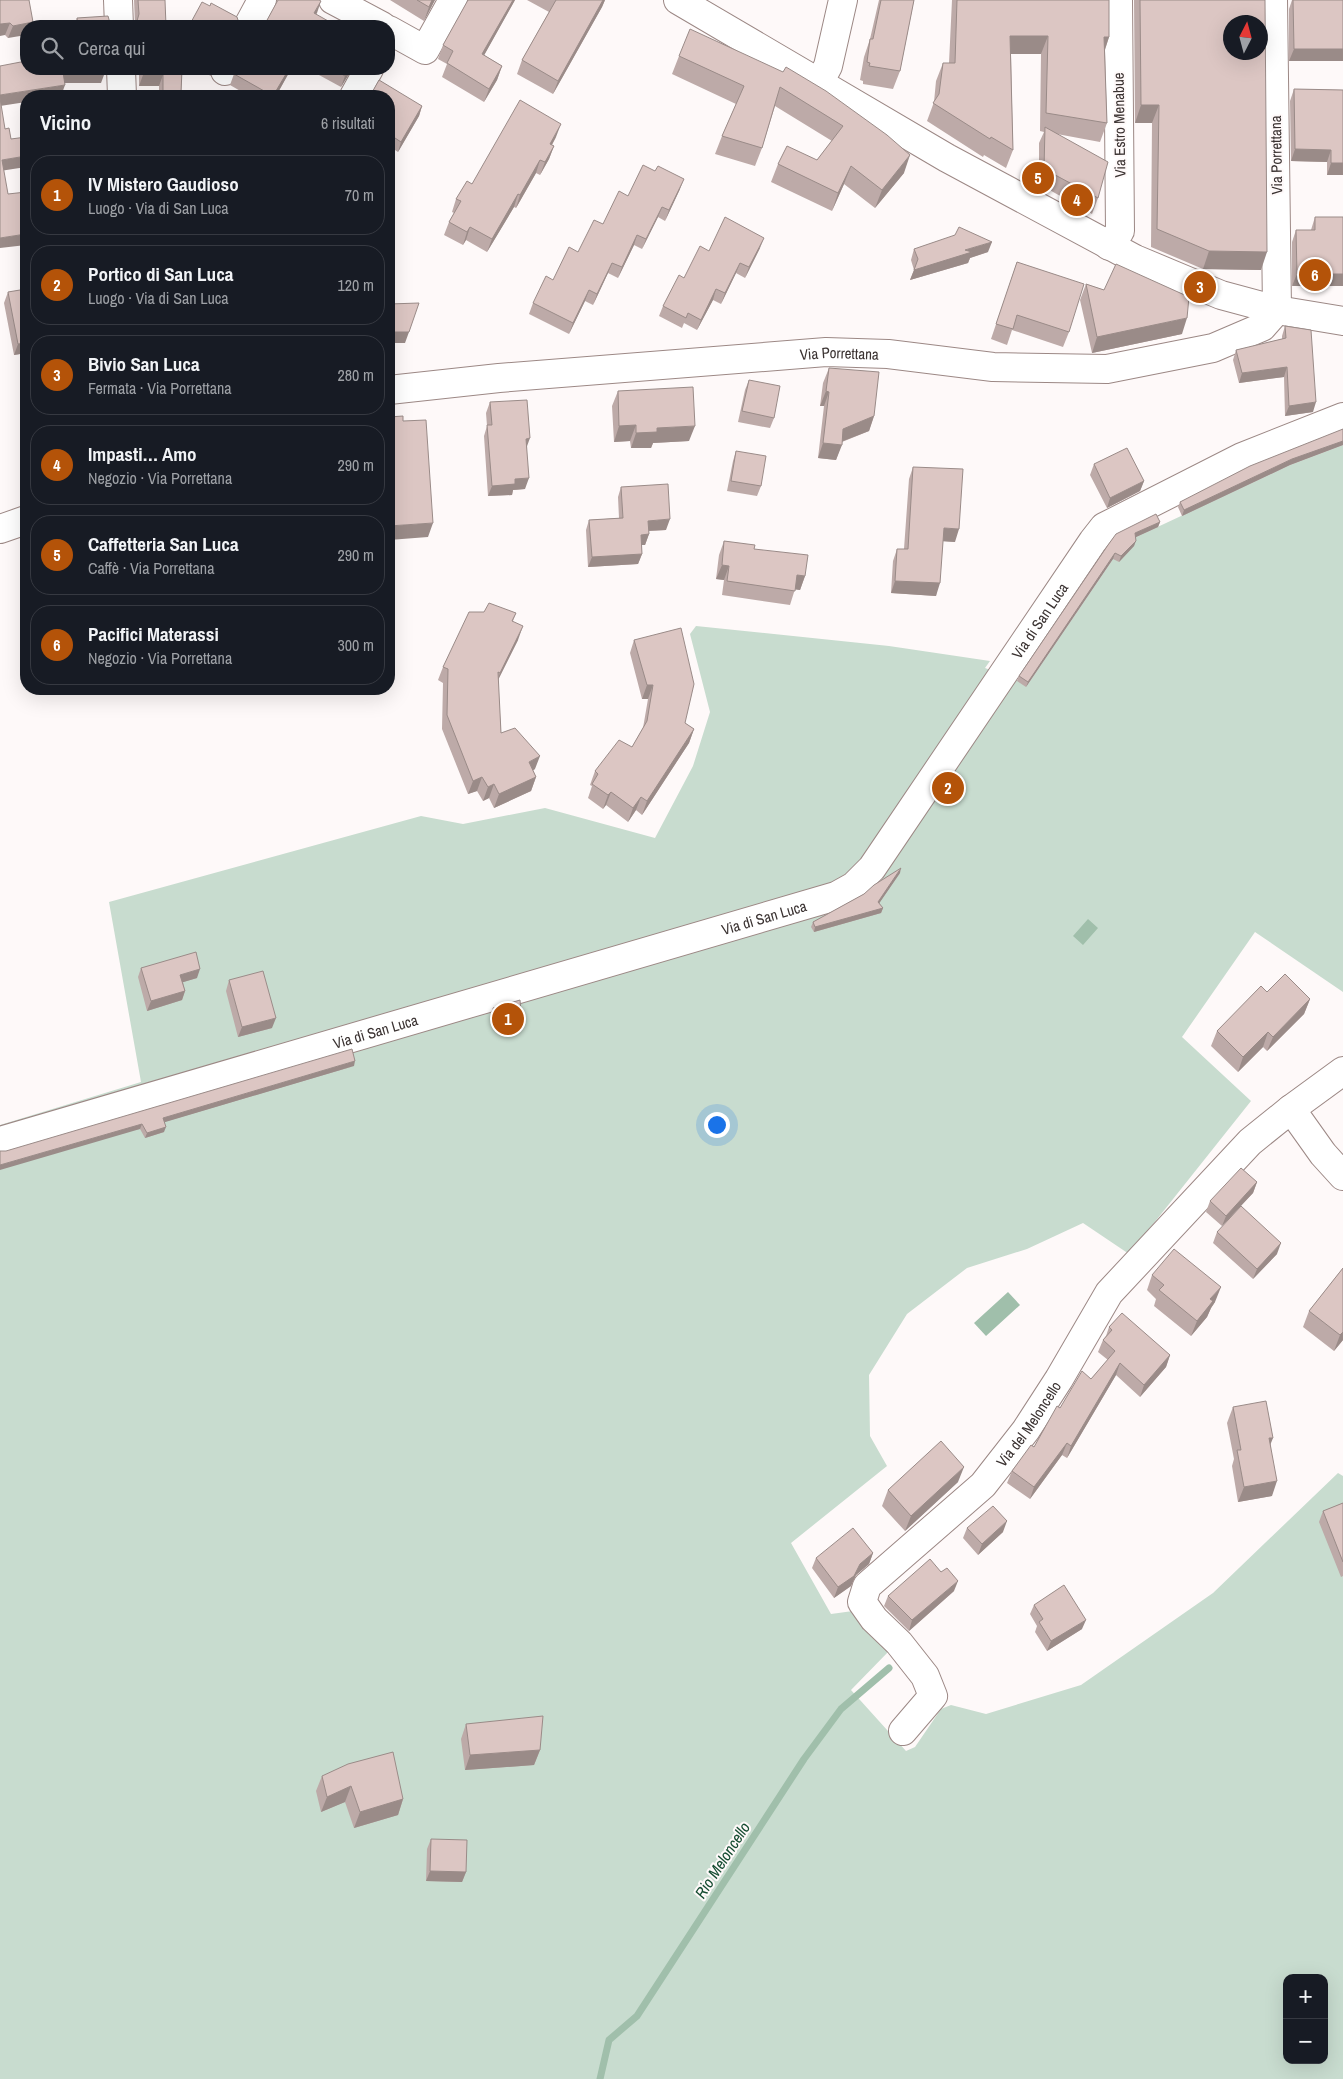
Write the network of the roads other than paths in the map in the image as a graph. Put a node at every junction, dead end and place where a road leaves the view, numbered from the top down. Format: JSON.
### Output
{"nodes":[{"id":1,"x":118,"y":0,"type":"edge"},
{"id":2,"x":262,"y":0,"type":"edge"},
{"id":3,"x":333,"y":0,"type":"edge"},
{"id":4,"x":453,"y":0,"type":"edge"},
{"id":5,"x":678,"y":0,"type":"edge"},
{"id":6,"x":843,"y":0,"type":"edge"},
{"id":7,"x":1118,"y":0,"type":"edge"},
{"id":8,"x":1273,"y":0,"type":"edge"},
{"id":9,"x":119,"y":20,"type":"edge"},
{"id":10,"x":251,"y":20,"type":"edge"},
{"id":11,"x":371,"y":20,"type":"edge"},
{"id":12,"x":395,"y":33,"type":"edge"},
{"id":13,"x":121,"y":75,"type":"edge"},
{"id":14,"x":366,"y":75,"type":"edge"},
{"id":15,"x":819,"y":83,"type":"junction"},
{"id":16,"x":122,"y":90,"type":"edge"},
{"id":17,"x":357,"y":90,"type":"edge"},
{"id":18,"x":1110,"y":246,"type":"junction"},
{"id":19,"x":1277,"y":310,"type":"junction"},
{"id":20,"x":1343,"y":321,"type":"edge"},
{"id":21,"x":395,"y":389,"type":"edge"},
{"id":22,"x":1343,"y":417,"type":"edge"},
{"id":23,"x":20,"y":522,"type":"edge"},
{"id":24,"x":0,"y":529,"type":"edge"},
{"id":25,"x":1343,"y":1071,"type":"edge"},
{"id":26,"x":1291,"y":1109,"type":"junction"},
{"id":27,"x":0,"y":1141,"type":"edge"},
{"id":28,"x":1343,"y":1176,"type":"edge"},
{"id":29,"x":903,"y":1731,"type":"dead end"}],
"edges":[{"from":1,"to":9,"type":"street"},
{"from":2,"to":10,"type":"street"},
{"from":3,"to":11,"type":"street"},
{"from":4,"to":12,"type":"street"},
{"from":5,"to":15,"type":"street"},
{"from":6,"to":15,"type":"street"},
{"from":7,"to":18,"type":"street","name":"Via Estro Menabue"},
{"from":8,"to":19,"type":"street","name":"Via Porrettana"},
{"from":13,"to":16,"type":"street"},
{"from":14,"to":17,"type":"street"},
{"from":15,"to":18,"type":"street"},
{"from":18,"to":19,"type":"street"},
{"from":19,"to":20,"type":"street"},
{"from":19,"to":21,"type":"street","name":"Via Porrettana"},
{"from":22,"to":27,"type":"street","name":"Via di San Luca"},
{"from":23,"to":24,"type":"street"},
{"from":25,"to":26,"type":"street","name":"Via del Meloncello"},
{"from":26,"to":28,"type":"street"},
{"from":26,"to":29,"type":"street","name":"Via del Meloncello"}]}
